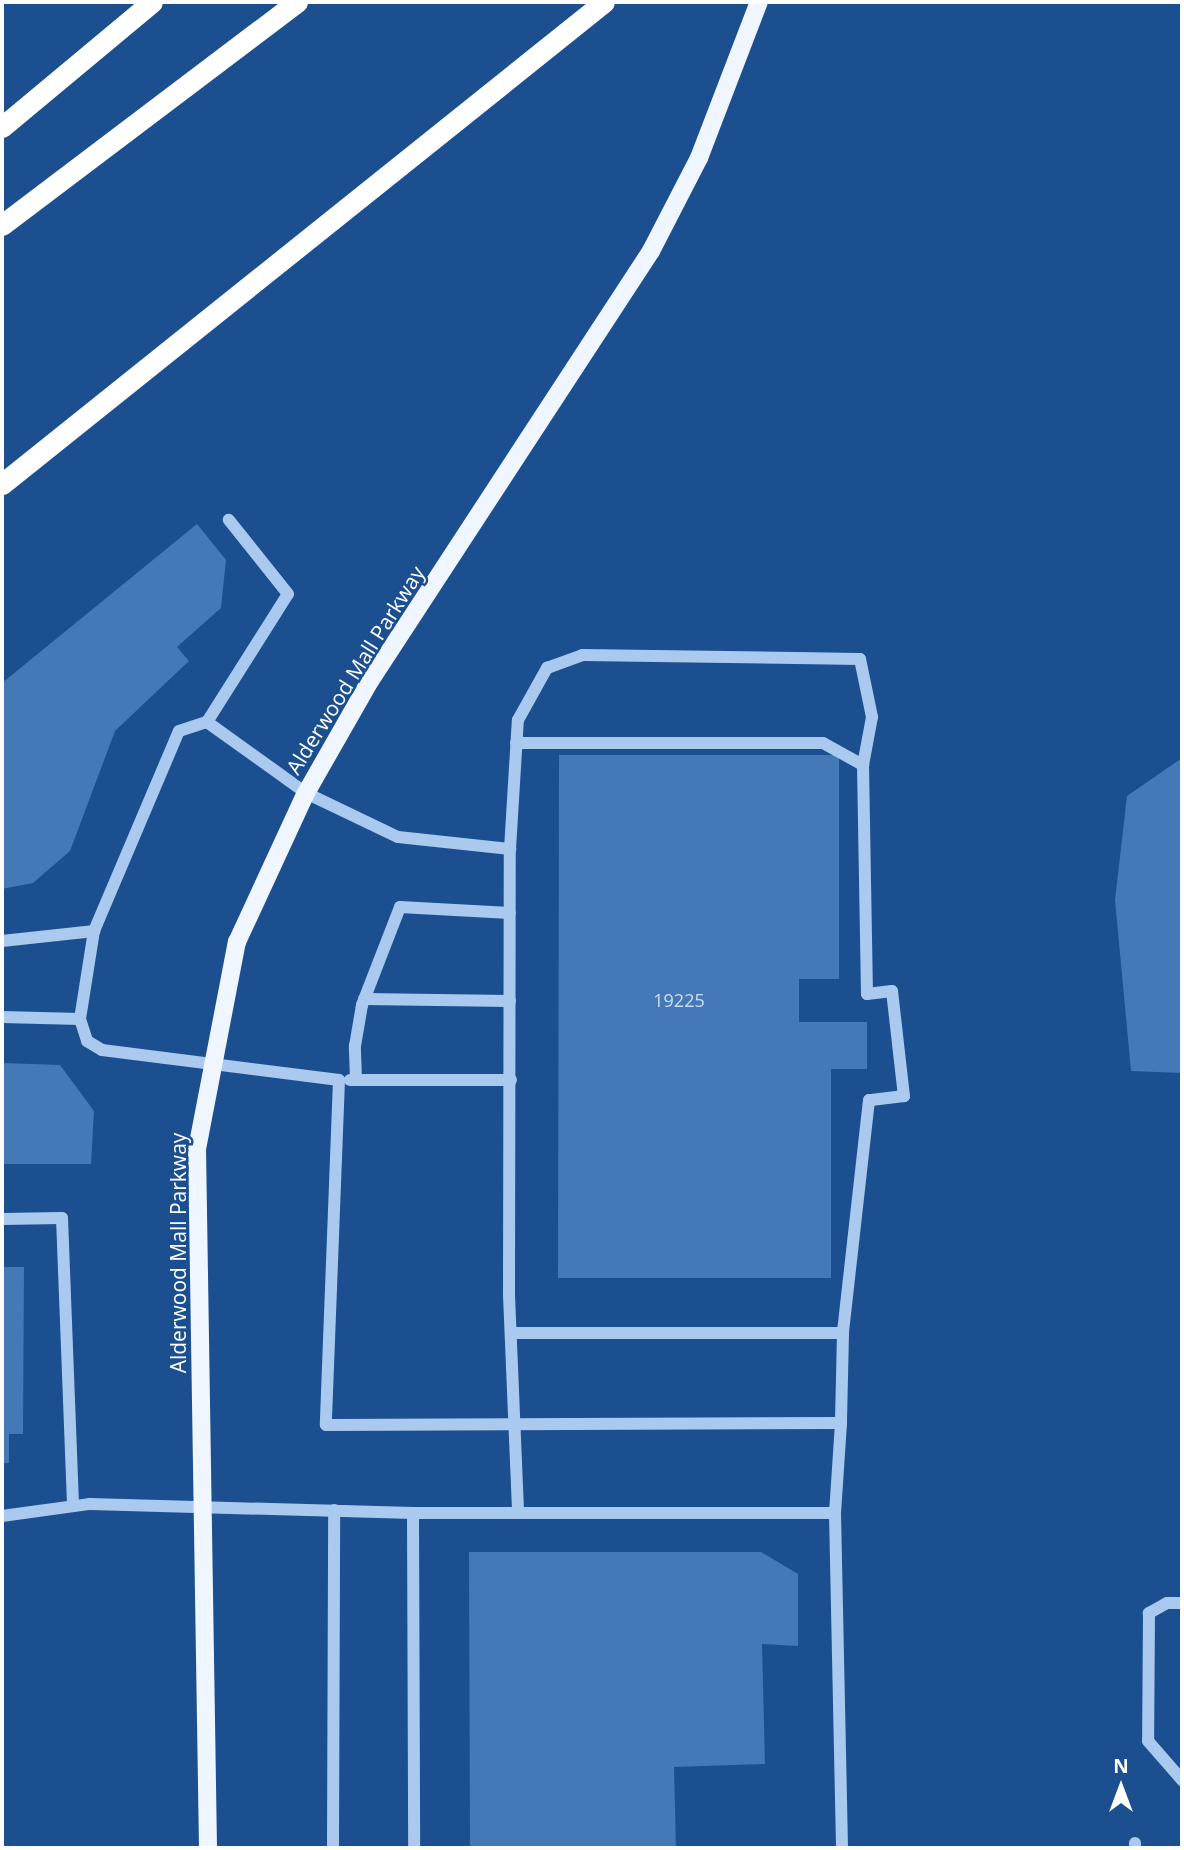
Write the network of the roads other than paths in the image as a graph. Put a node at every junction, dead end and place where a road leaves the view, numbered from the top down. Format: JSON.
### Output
{"nodes":[{"id":1,"x":152,"y":2,"type":"edge"},
{"id":2,"x":274,"y":2,"type":"edge"},
{"id":3,"x":297,"y":2,"type":"edge"},
{"id":4,"x":604,"y":2,"type":"edge"},
{"id":5,"x":759,"y":2,"type":"edge"},
{"id":6,"x":228,"y":53,"type":"junction"},
{"id":7,"x":2,"y":127,"type":"edge"},
{"id":8,"x":2,"y":225,"type":"edge"},
{"id":9,"x":2,"y":484,"type":"edge"},
{"id":10,"x":229,"y":520,"type":"dead end"},
{"id":11,"x":207,"y":722,"type":"junction"},
{"id":12,"x":516,"y":743,"type":"junction"},
{"id":13,"x":863,"y":765,"type":"junction"},
{"id":14,"x":306,"y":793,"type":"junction"},
{"id":15,"x":510,"y":849,"type":"junction"},
{"id":16,"x":510,"y":913,"type":"junction"},
{"id":17,"x":94,"y":931,"type":"junction"},
{"id":18,"x":2,"y":942,"type":"edge"},
{"id":19,"x":364,"y":999,"type":"junction"},
{"id":20,"x":510,"y":1001,"type":"junction"},
{"id":21,"x":2,"y":1017,"type":"edge"},
{"id":22,"x":80,"y":1019,"type":"junction"},
{"id":23,"x":211,"y":1067,"type":"junction"},
{"id":24,"x":339,"y":1080,"type":"junction"},
{"id":25,"x":356,"y":1080,"type":"junction"},
{"id":26,"x":511,"y":1080,"type":"junction"},
{"id":27,"x":2,"y":1219,"type":"edge"},
{"id":28,"x":512,"y":1333,"type":"junction"},
{"id":29,"x":843,"y":1333,"type":"junction"},
{"id":30,"x":512,"y":1422,"type":"junction"},
{"id":31,"x":841,"y":1423,"type":"junction"},
{"id":32,"x":202,"y":1504,"type":"junction"},
{"id":33,"x":73,"y":1506,"type":"junction"},
{"id":34,"x":334,"y":1510,"type":"junction"},
{"id":35,"x":518,"y":1510,"type":"junction"},
{"id":36,"x":413,"y":1513,"type":"junction"},
{"id":37,"x":835,"y":1513,"type":"junction"},
{"id":38,"x":2,"y":1516,"type":"edge"},
{"id":39,"x":1182,"y":1603,"type":"edge"},
{"id":40,"x":1182,"y":1780,"type":"edge"},
{"id":41,"x":208,"y":1848,"type":"edge"},
{"id":42,"x":333,"y":1848,"type":"edge"},
{"id":43,"x":414,"y":1848,"type":"edge"},
{"id":44,"x":842,"y":1848,"type":"edge"}],
"edges":[{"from":1,"to":7,"type":"highway"},
{"from":2,"to":6,"type":"highway"},
{"from":3,"to":6,"type":"highway"},
{"from":4,"to":9,"type":"highway"},
{"from":5,"to":14,"type":"main road","name":"Alderwood Mall Parkway"},
{"from":6,"to":8,"type":"highway"},
{"from":10,"to":11,"type":"lane"},
{"from":11,"to":14,"type":"lane"},
{"from":11,"to":17,"type":"lane"},
{"from":12,"to":13,"type":"lane"},
{"from":12,"to":13,"type":"lane"},
{"from":12,"to":15,"type":"lane"},
{"from":13,"to":29,"type":"lane"},
{"from":14,"to":15,"type":"lane"},
{"from":14,"to":23,"type":"main road","name":"Alderwood Mall Parkway"},
{"from":15,"to":16,"type":"lane"},
{"from":16,"to":19,"type":"lane"},
{"from":16,"to":20,"type":"lane"},
{"from":17,"to":18,"type":"lane"},
{"from":17,"to":22,"type":"lane"},
{"from":19,"to":20,"type":"lane"},
{"from":19,"to":25,"type":"lane"},
{"from":20,"to":26,"type":"lane"},
{"from":21,"to":22,"type":"lane"},
{"from":22,"to":23,"type":"lane"},
{"from":23,"to":24,"type":"lane"},
{"from":23,"to":32,"type":"main road","name":"Alderwood Mall Parkway"},
{"from":24,"to":25,"type":"lane"},
{"from":24,"to":30,"type":"lane"},
{"from":25,"to":26,"type":"lane"},
{"from":26,"to":28,"type":"lane"},
{"from":27,"to":33,"type":"lane"},
{"from":28,"to":29,"type":"lane"},
{"from":28,"to":30,"type":"lane"},
{"from":29,"to":31,"type":"lane"},
{"from":30,"to":31,"type":"lane"},
{"from":30,"to":35,"type":"lane"},
{"from":31,"to":37,"type":"lane"},
{"from":32,"to":33,"type":"lane"},
{"from":32,"to":34,"type":"lane"},
{"from":32,"to":41,"type":"main road","name":"Alderwood Mall Parkway"},
{"from":33,"to":38,"type":"lane"},
{"from":34,"to":36,"type":"lane"},
{"from":34,"to":42,"type":"lane"},
{"from":35,"to":36,"type":"lane"},
{"from":35,"to":37,"type":"lane"},
{"from":36,"to":43,"type":"lane"},
{"from":37,"to":44,"type":"lane"},
{"from":39,"to":40,"type":"lane"}]}
